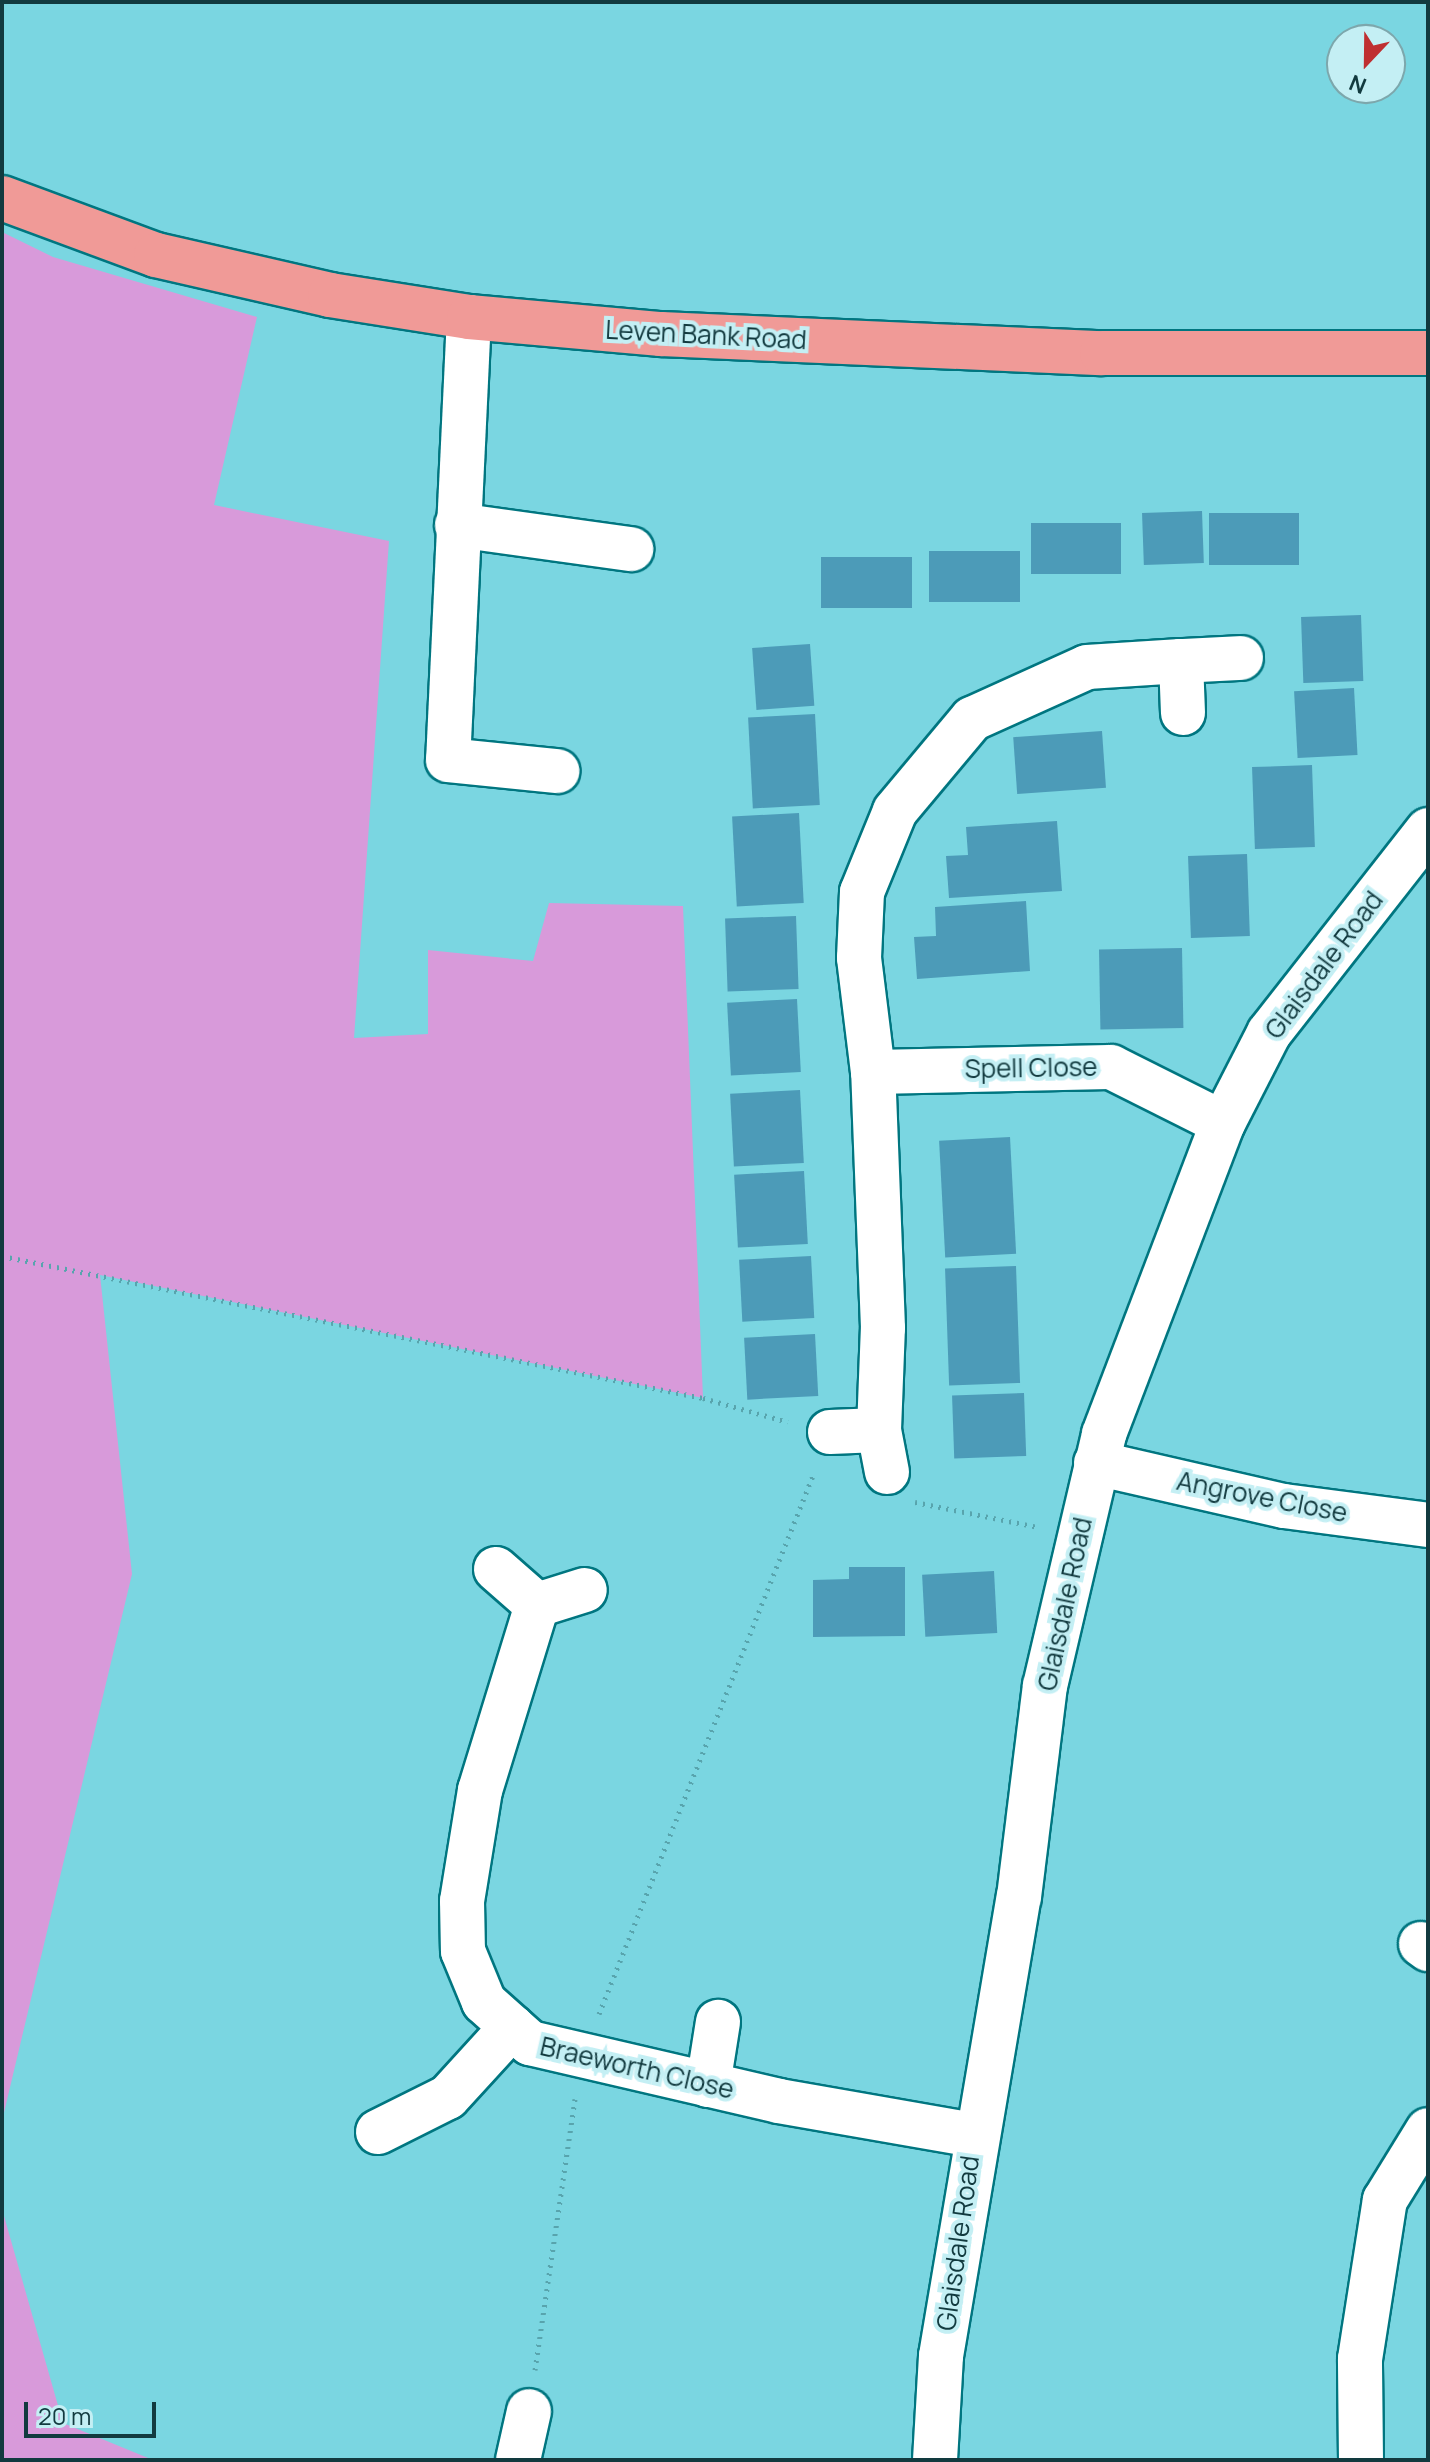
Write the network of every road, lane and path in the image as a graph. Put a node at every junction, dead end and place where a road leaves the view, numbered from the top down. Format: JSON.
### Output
{"nodes":[{"id":1,"x":2,"y":198,"type":"edge"},
{"id":2,"x":469,"y":317,"type":"junction"},
{"id":3,"x":1428,"y":353,"type":"edge"},
{"id":4,"x":457,"y":525,"type":"junction"},
{"id":5,"x":631,"y":549,"type":"dead end"},
{"id":6,"x":1241,"y":658,"type":"dead end"},
{"id":7,"x":1181,"y":661,"type":"junction"},
{"id":8,"x":1183,"y":713,"type":"dead end"},
{"id":9,"x":557,"y":771,"type":"dead end"},
{"id":10,"x":1428,"y":830,"type":"edge"},
{"id":11,"x":873,"y":1072,"type":"junction"},
{"id":12,"x":1223,"y":1123,"type":"junction"},
{"id":13,"x":2,"y":1256,"type":"edge"},
{"id":14,"x":879,"y":1430,"type":"junction"},
{"id":15,"x":830,"y":1432,"type":"junction"},
{"id":16,"x":1096,"y":1463,"type":"junction"},
{"id":17,"x":887,"y":1472,"type":"joint"},
{"id":18,"x":1428,"y":1525,"type":"edge"},
{"id":19,"x":1080,"y":1534,"type":"junction"},
{"id":20,"x":496,"y":1569,"type":"dead end"},
{"id":21,"x":585,"y":1590,"type":"dead end"},
{"id":22,"x":537,"y":1605,"type":"junction"},
{"id":23,"x":718,"y":2022,"type":"dead end"},
{"id":24,"x":512,"y":2027,"type":"junction"},
{"id":25,"x":581,"y":2057,"type":"junction"},
{"id":26,"x":708,"y":2085,"type":"junction"},
{"id":27,"x":378,"y":2132,"type":"dead end"},
{"id":28,"x":1427,"y":2134,"type":"edge"},
{"id":29,"x":974,"y":2135,"type":"junction"},
{"id":30,"x":529,"y":2411,"type":"joint"},
{"id":31,"x":518,"y":2460,"type":"edge"},
{"id":32,"x":935,"y":2460,"type":"edge"},
{"id":33,"x":1361,"y":2460,"type":"edge"}],
"edges":[{"from":1,"to":2,"type":"main road","name":"Leven Bank Road"},
{"from":2,"to":3,"type":"main road","name":"Leven Bank Road"},
{"from":2,"to":4,"type":"street"},
{"from":4,"to":5,"type":"street"},
{"from":4,"to":9,"type":"street"},
{"from":6,"to":7,"type":"street"},
{"from":7,"to":8,"type":"street"},
{"from":7,"to":11,"type":"street"},
{"from":10,"to":12,"type":"street","name":"Glaisdale Road"},
{"from":11,"to":12,"type":"street","name":"Spell Close"},
{"from":11,"to":14,"type":"street"},
{"from":12,"to":16,"type":"street","name":"Glaisdale Road"},
{"from":13,"to":15,"type":"path"},
{"from":14,"to":15,"type":"street"},
{"from":14,"to":17,"type":"street"},
{"from":15,"to":25,"type":"path"},
{"from":16,"to":18,"type":"street","name":"Angrove Close"},
{"from":16,"to":19,"type":"street","name":"Glaisdale Road"},
{"from":17,"to":19,"type":"path"},
{"from":19,"to":29,"type":"street","name":"Glaisdale Road"},
{"from":20,"to":22,"type":"street"},
{"from":21,"to":22,"type":"street"},
{"from":22,"to":24,"type":"street","name":"Braeworth Close"},
{"from":23,"to":26,"type":"street"},
{"from":24,"to":25,"type":"street","name":"Braeworth Close"},
{"from":24,"to":27,"type":"street"},
{"from":25,"to":26,"type":"street","name":"Braeworth Close"},
{"from":25,"to":30,"type":"path"},
{"from":26,"to":29,"type":"street","name":"Braeworth Close"},
{"from":28,"to":33,"type":"street"},
{"from":29,"to":32,"type":"street","name":"Glaisdale Road"},
{"from":30,"to":31,"type":"street"}]}
